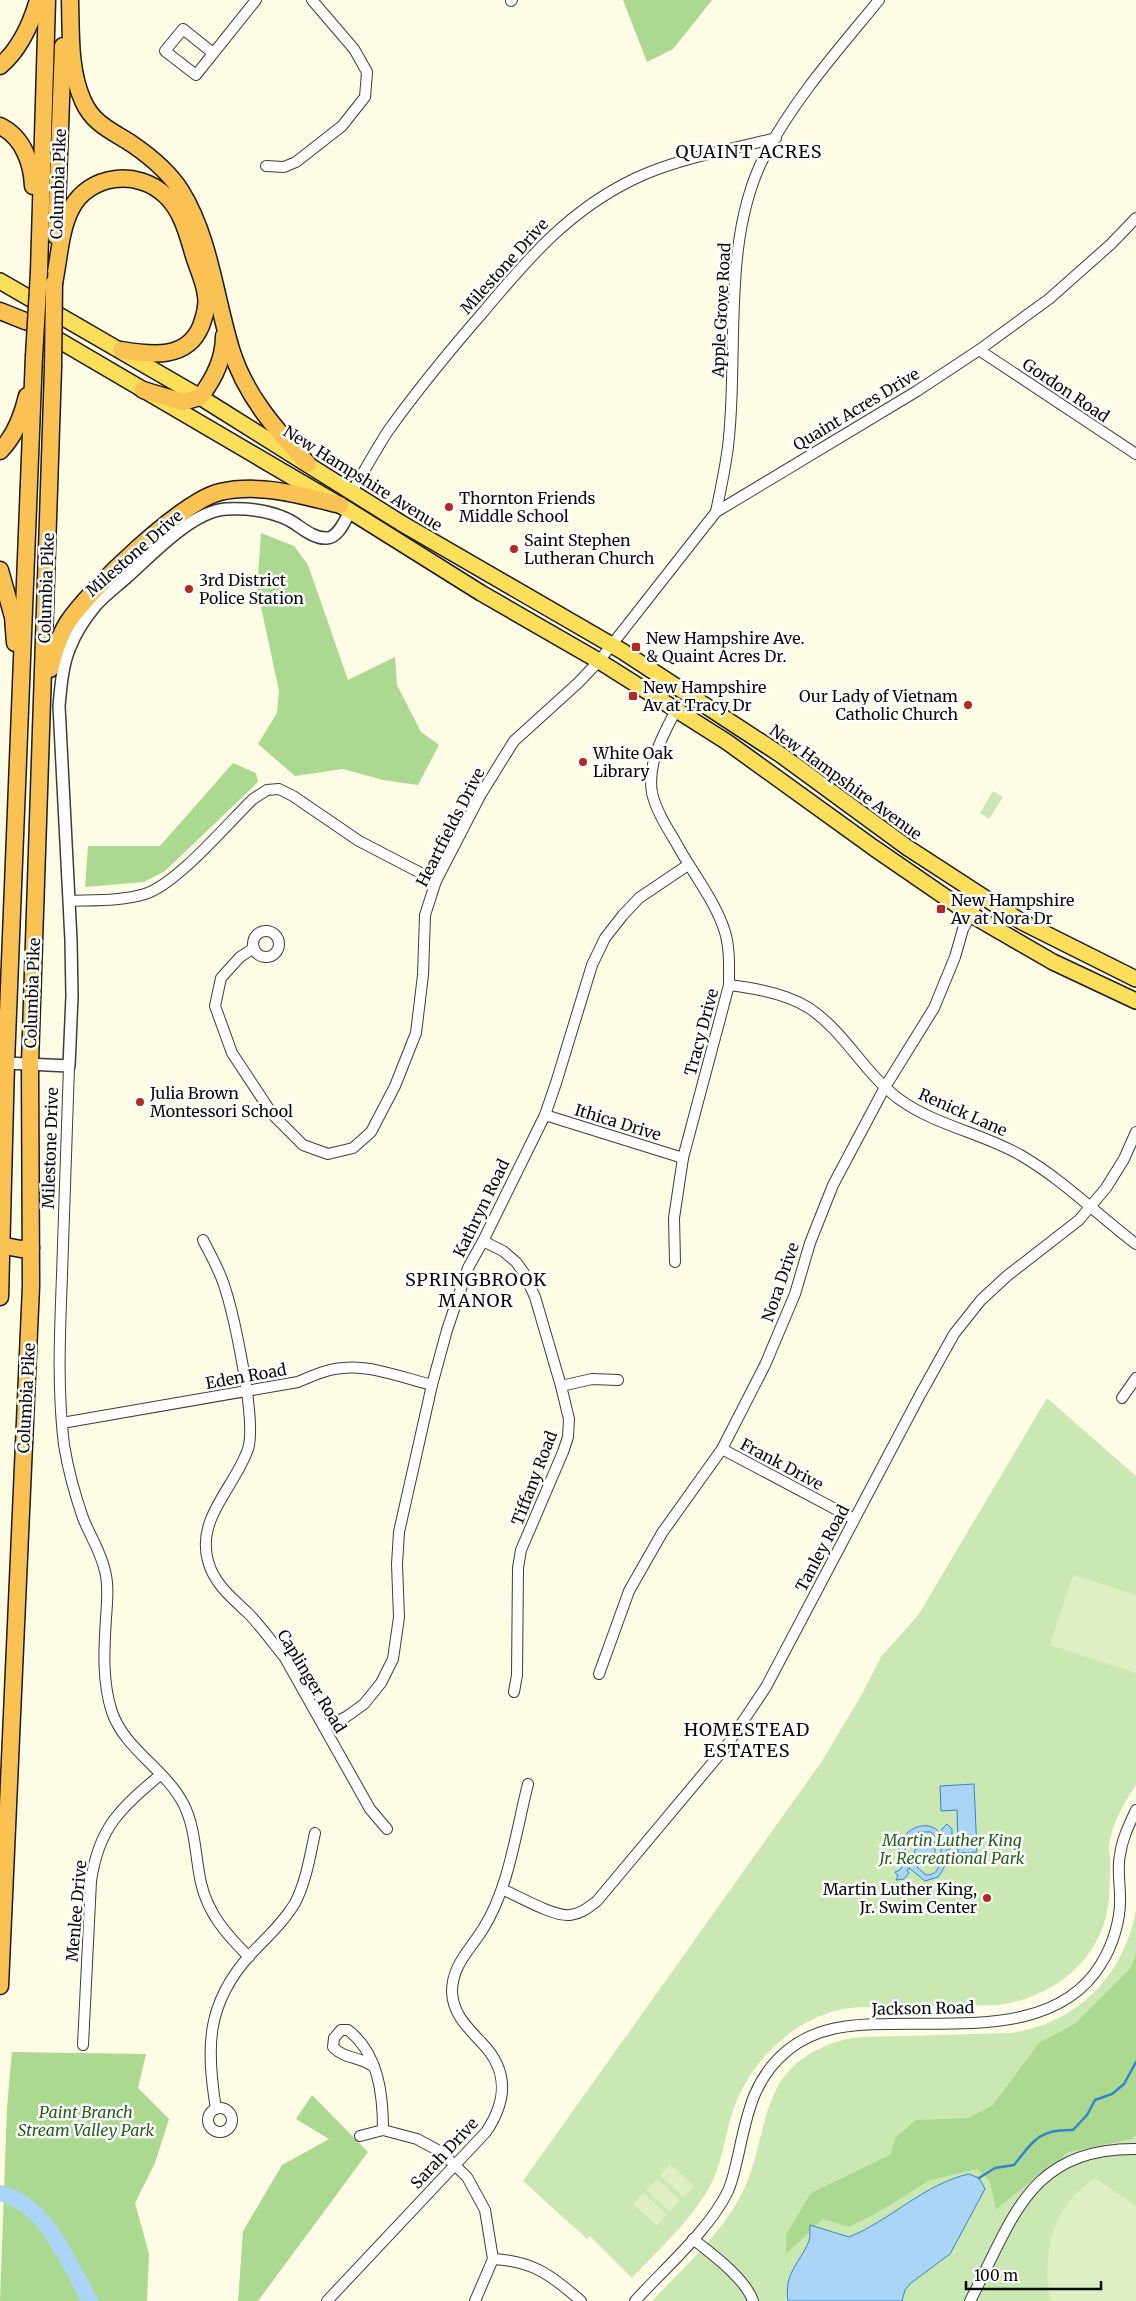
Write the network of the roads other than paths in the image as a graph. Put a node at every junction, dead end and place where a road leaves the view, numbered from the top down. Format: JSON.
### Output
{"nodes":[{"id":1,"x":38,"y":0,"type":"edge"},
{"id":2,"x":47,"y":0,"type":"edge"},
{"id":3,"x":65,"y":0,"type":"edge"},
{"id":4,"x":70,"y":0,"type":"edge"},
{"id":5,"x":256,"y":0,"type":"edge"},
{"id":6,"x":312,"y":0,"type":"edge"},
{"id":7,"x":879,"y":0,"type":"edge"},
{"id":8,"x":213,"y":53,"type":"junction"},
{"id":9,"x":0,"y":66,"type":"edge"},
{"id":10,"x":0,"y":126,"type":"edge"},
{"id":11,"x":776,"y":138,"type":"junction"},
{"id":12,"x":266,"y":166,"type":"dead end"},
{"id":13,"x":1136,"y":218,"type":"edge"},
{"id":14,"x":39,"y":272,"type":"junction"},
{"id":15,"x":0,"y":281,"type":"edge"},
{"id":16,"x":54,"y":283,"type":"junction"},
{"id":17,"x":0,"y":306,"type":"edge"},
{"id":18,"x":0,"y":311,"type":"edge"},
{"id":19,"x":25,"y":321,"type":"junction"},
{"id":20,"x":225,"y":324,"type":"junction"},
{"id":21,"x":121,"y":350,"type":"junction"},
{"id":22,"x":980,"y":350,"type":"junction"},
{"id":23,"x":34,"y":364,"type":"junction"},
{"id":24,"x":143,"y":390,"type":"junction"},
{"id":25,"x":200,"y":397,"type":"junction"},
{"id":26,"x":0,"y":451,"type":"edge"},
{"id":27,"x":1136,"y":454,"type":"edge"},
{"id":28,"x":259,"y":459,"type":"junction"},
{"id":29,"x":308,"y":464,"type":"junction"},
{"id":30,"x":351,"y":493,"type":"junction"},
{"id":31,"x":345,"y":508,"type":"junction"},
{"id":32,"x":716,"y":512,"type":"junction"},
{"id":33,"x":401,"y":523,"type":"junction"},
{"id":34,"x":0,"y":570,"type":"edge"},
{"id":35,"x":612,"y":645,"type":"junction"},
{"id":36,"x":599,"y":661,"type":"junction"},
{"id":37,"x":43,"y":690,"type":"junction"},
{"id":38,"x":21,"y":704,"type":"junction"},
{"id":39,"x":676,"y":710,"type":"junction"},
{"id":40,"x":791,"y":762,"type":"junction"},
{"id":41,"x":780,"y":778,"type":"junction"},
{"id":42,"x":688,"y":865,"type":"junction"},
{"id":43,"x":436,"y":882,"type":"junction"},
{"id":44,"x":981,"y":896,"type":"junction"},
{"id":45,"x":69,"y":901,"type":"junction"},
{"id":46,"x":970,"y":914,"type":"junction"},
{"id":47,"x":254,"y":948,"type":"dead end"},
{"id":48,"x":1136,"y":979,"type":"edge"},
{"id":49,"x":729,"y":985,"type":"junction"},
{"id":50,"x":1136,"y":1001,"type":"edge"},
{"id":51,"x":2,"y":1063,"type":"edge"},
{"id":52,"x":30,"y":1063,"type":"junction"},
{"id":53,"x":69,"y":1066,"type":"junction"},
{"id":54,"x":885,"y":1087,"type":"junction"},
{"id":55,"x":544,"y":1115,"type":"junction"},
{"id":56,"x":1136,"y":1132,"type":"edge"},
{"id":57,"x":683,"y":1158,"type":"junction"},
{"id":58,"x":1090,"y":1208,"type":"junction"},
{"id":59,"x":203,"y":1240,"type":"dead end"},
{"id":60,"x":483,"y":1241,"type":"junction"},
{"id":61,"x":1136,"y":1244,"type":"edge"},
{"id":62,"x":0,"y":1245,"type":"edge"},
{"id":63,"x":31,"y":1248,"type":"junction"},
{"id":64,"x":675,"y":1262,"type":"dead end"},
{"id":65,"x":0,"y":1296,"type":"edge"},
{"id":66,"x":618,"y":1380,"type":"dead end"},
{"id":67,"x":1135,"y":1384,"type":"edge"},
{"id":68,"x":432,"y":1385,"type":"junction"},
{"id":69,"x":561,"y":1386,"type":"junction"},
{"id":70,"x":246,"y":1392,"type":"junction"},
{"id":71,"x":1122,"y":1398,"type":"dead end"},
{"id":72,"x":62,"y":1423,"type":"junction"},
{"id":73,"x":722,"y":1449,"type":"junction"},
{"id":74,"x":854,"y":1519,"type":"junction"},
{"id":75,"x":599,"y":1674,"type":"dead end"},
{"id":76,"x":514,"y":1692,"type":"dead end"},
{"id":77,"x":325,"y":1727,"type":"junction"},
{"id":78,"x":160,"y":1775,"type":"junction"},
{"id":79,"x":528,"y":1784,"type":"dead end"},
{"id":80,"x":1136,"y":1810,"type":"edge"},
{"id":81,"x":387,"y":1830,"type":"dead end"},
{"id":82,"x":316,"y":1833,"type":"dead end"},
{"id":83,"x":502,"y":1889,"type":"junction"},
{"id":84,"x":249,"y":1956,"type":"junction"},
{"id":85,"x":0,"y":1986,"type":"edge"},
{"id":86,"x":83,"y":2045,"type":"dead end"},
{"id":87,"x":373,"y":2066,"type":"dead end"},
{"id":88,"x":216,"y":2109,"type":"dead end"},
{"id":89,"x":383,"y":2130,"type":"junction"},
{"id":90,"x":360,"y":2136,"type":"dead end"},
{"id":91,"x":1136,"y":2149,"type":"edge"},
{"id":92,"x":456,"y":2164,"type":"junction"},
{"id":93,"x":693,"y":2239,"type":"junction"},
{"id":94,"x":493,"y":2259,"type":"junction"},
{"id":95,"x":327,"y":2301,"type":"edge"},
{"id":96,"x":475,"y":2301,"type":"edge"},
{"id":97,"x":581,"y":2301,"type":"edge"},
{"id":98,"x":635,"y":2301,"type":"edge"},
{"id":99,"x":753,"y":2301,"type":"edge"},
{"id":100,"x":970,"y":2301,"type":"edge"}],
"edges":[{"from":1,"to":9,"type":"highway"},
{"from":2,"to":14,"type":"highway","name":"Columbia Pike"},
{"from":3,"to":16,"type":"highway","name":"Columbia Pike"},
{"from":4,"to":20,"type":"highway"},
{"from":5,"to":8,"type":"street"},
{"from":6,"to":12,"type":"street"},
{"from":7,"to":11,"type":"street","name":"Apple Grove Road"},
{"from":8,"to":8,"type":"street"},
{"from":10,"to":14,"type":"highway"},
{"from":11,"to":30,"type":"street","name":"Milestone Drive"},
{"from":11,"to":32,"type":"street","name":"Apple Grove Road"},
{"from":13,"to":22,"type":"street","name":"Quaint Acres Drive"},
{"from":14,"to":23,"type":"highway","name":"Columbia Pike","bridge":true},
{"from":15,"to":21,"type":"main road","name":"New Hampshire Avenue"},
{"from":16,"to":21,"type":"highway"},
{"from":16,"to":37,"type":"highway","name":"Columbia Pike","bridge":true},
{"from":17,"to":19,"type":"main road"},
{"from":18,"to":19,"type":"highway"},
{"from":19,"to":24,"type":"main road"},
{"from":20,"to":25,"type":"highway"},
{"from":20,"to":29,"type":"highway"},
{"from":21,"to":25,"type":"main road","name":"New Hampshire Avenue"},
{"from":22,"to":27,"type":"street","name":"Gordon Road"},
{"from":22,"to":32,"type":"street","name":"Quaint Acres Drive"},
{"from":23,"to":26,"type":"highway"},
{"from":23,"to":38,"type":"highway","name":"Columbia Pike"},
{"from":24,"to":25,"type":"highway"},
{"from":24,"to":28,"type":"main road"},
{"from":25,"to":29,"type":"main road","name":"New Hampshire Avenue"},
{"from":28,"to":30,"type":"main road"},
{"from":28,"to":31,"type":"main road"},
{"from":29,"to":30,"type":"main road","name":"New Hampshire Avenue"},
{"from":30,"to":33,"type":"main road","name":"New Hampshire Avenue"},
{"from":31,"to":33,"type":"main road"},
{"from":31,"to":36,"type":"main road"},
{"from":31,"to":37,"type":"highway"},
{"from":31,"to":45,"type":"street","name":"Milestone Drive"},
{"from":32,"to":35,"type":"street","name":"Quaint Acres Drive"},
{"from":33,"to":35,"type":"main road","name":"New Hampshire Avenue"},
{"from":34,"to":38,"type":"highway"},
{"from":35,"to":36,"type":"street","name":"Heartfields Drive"},
{"from":35,"to":40,"type":"main road","name":"New Hampshire Avenue"},
{"from":36,"to":39,"type":"main road"},
{"from":36,"to":43,"type":"street","name":"Heartfields Drive"},
{"from":37,"to":52,"type":"highway","name":"Columbia Pike"},
{"from":38,"to":51,"type":"highway","name":"Columbia Pike"},
{"from":39,"to":41,"type":"main road"},
{"from":39,"to":42,"type":"street","name":"Tracy Drive"},
{"from":40,"to":41,"type":"main road"},
{"from":40,"to":44,"type":"main road","name":"New Hampshire Avenue"},
{"from":41,"to":46,"type":"main road"},
{"from":42,"to":49,"type":"street","name":"Tracy Drive"},
{"from":42,"to":55,"type":"street","name":"Kathryn Road"},
{"from":43,"to":45,"type":"street"},
{"from":43,"to":47,"type":"street","name":"Heartfields Drive"},
{"from":44,"to":46,"type":"street","name":"Nora Drive"},
{"from":44,"to":48,"type":"main road","name":"New Hampshire Avenue"},
{"from":45,"to":53,"type":"street","name":"Milestone Drive"},
{"from":46,"to":50,"type":"main road"},
{"from":46,"to":54,"type":"street","name":"Nora Drive"},
{"from":49,"to":54,"type":"street","name":"Renick Lane"},
{"from":49,"to":57,"type":"street","name":"Tracy Drive"},
{"from":51,"to":52,"type":"street"},
{"from":51,"to":62,"type":"highway","name":"Columbia Pike"},
{"from":52,"to":53,"type":"street"},
{"from":52,"to":63,"type":"highway","name":"Columbia Pike"},
{"from":53,"to":72,"type":"street","name":"Milestone Drive"},
{"from":54,"to":58,"type":"street","name":"Renick Lane"},
{"from":54,"to":73,"type":"street","name":"Nora Drive"},
{"from":55,"to":57,"type":"street","name":"Ithica Drive"},
{"from":55,"to":60,"type":"street","name":"Kathryn Road"},
{"from":56,"to":58,"type":"street","name":"Tanley Road"},
{"from":57,"to":64,"type":"street","name":"Tracy Drive"},
{"from":58,"to":61,"type":"street","name":"Renick Lane"},
{"from":58,"to":74,"type":"street","name":"Tanley Road"},
{"from":59,"to":70,"type":"street","name":"Caplinger Road"},
{"from":60,"to":68,"type":"street","name":"Kathryn Road"},
{"from":60,"to":69,"type":"street","name":"Tiffany Road"},
{"from":62,"to":63,"type":"highway"},
{"from":62,"to":65,"type":"highway","name":"Columbia Pike"},
{"from":63,"to":85,"type":"highway","name":"Columbia Pike"},
{"from":66,"to":69,"type":"street"},
{"from":67,"to":71,"type":"street"},
{"from":68,"to":70,"type":"street","name":"Eden Road"},
{"from":68,"to":77,"type":"street","name":"Kathryn Road"},
{"from":69,"to":76,"type":"street","name":"Tiffany Road"},
{"from":70,"to":72,"type":"street","name":"Eden Road"},
{"from":70,"to":77,"type":"street","name":"Caplinger Road"},
{"from":72,"to":78,"type":"street","name":"Milestone Drive"},
{"from":73,"to":74,"type":"street","name":"Frank Drive"},
{"from":73,"to":75,"type":"street","name":"Nora Drive"},
{"from":74,"to":83,"type":"street","name":"Tanley Road"},
{"from":77,"to":81,"type":"street","name":"Caplinger Road"},
{"from":78,"to":84,"type":"street","name":"Milestone Drive"},
{"from":78,"to":86,"type":"street","name":"Menlee Drive"},
{"from":79,"to":83,"type":"street","name":"Sarah Drive"},
{"from":80,"to":93,"type":"street","name":"Jackson Road"},
{"from":82,"to":84,"type":"street"},
{"from":83,"to":92,"type":"street","name":"Sarah Drive"},
{"from":84,"to":88,"type":"street"},
{"from":87,"to":89,"type":"street"},
{"from":89,"to":90,"type":"street"},
{"from":89,"to":92,"type":"street"},
{"from":91,"to":100,"type":"street"},
{"from":92,"to":94,"type":"street"},
{"from":92,"to":95,"type":"street","name":"Sarah Drive"},
{"from":93,"to":98,"type":"street","name":"Jackson Road"},
{"from":93,"to":99,"type":"street"},
{"from":94,"to":96,"type":"street"},
{"from":94,"to":97,"type":"street"}]}
